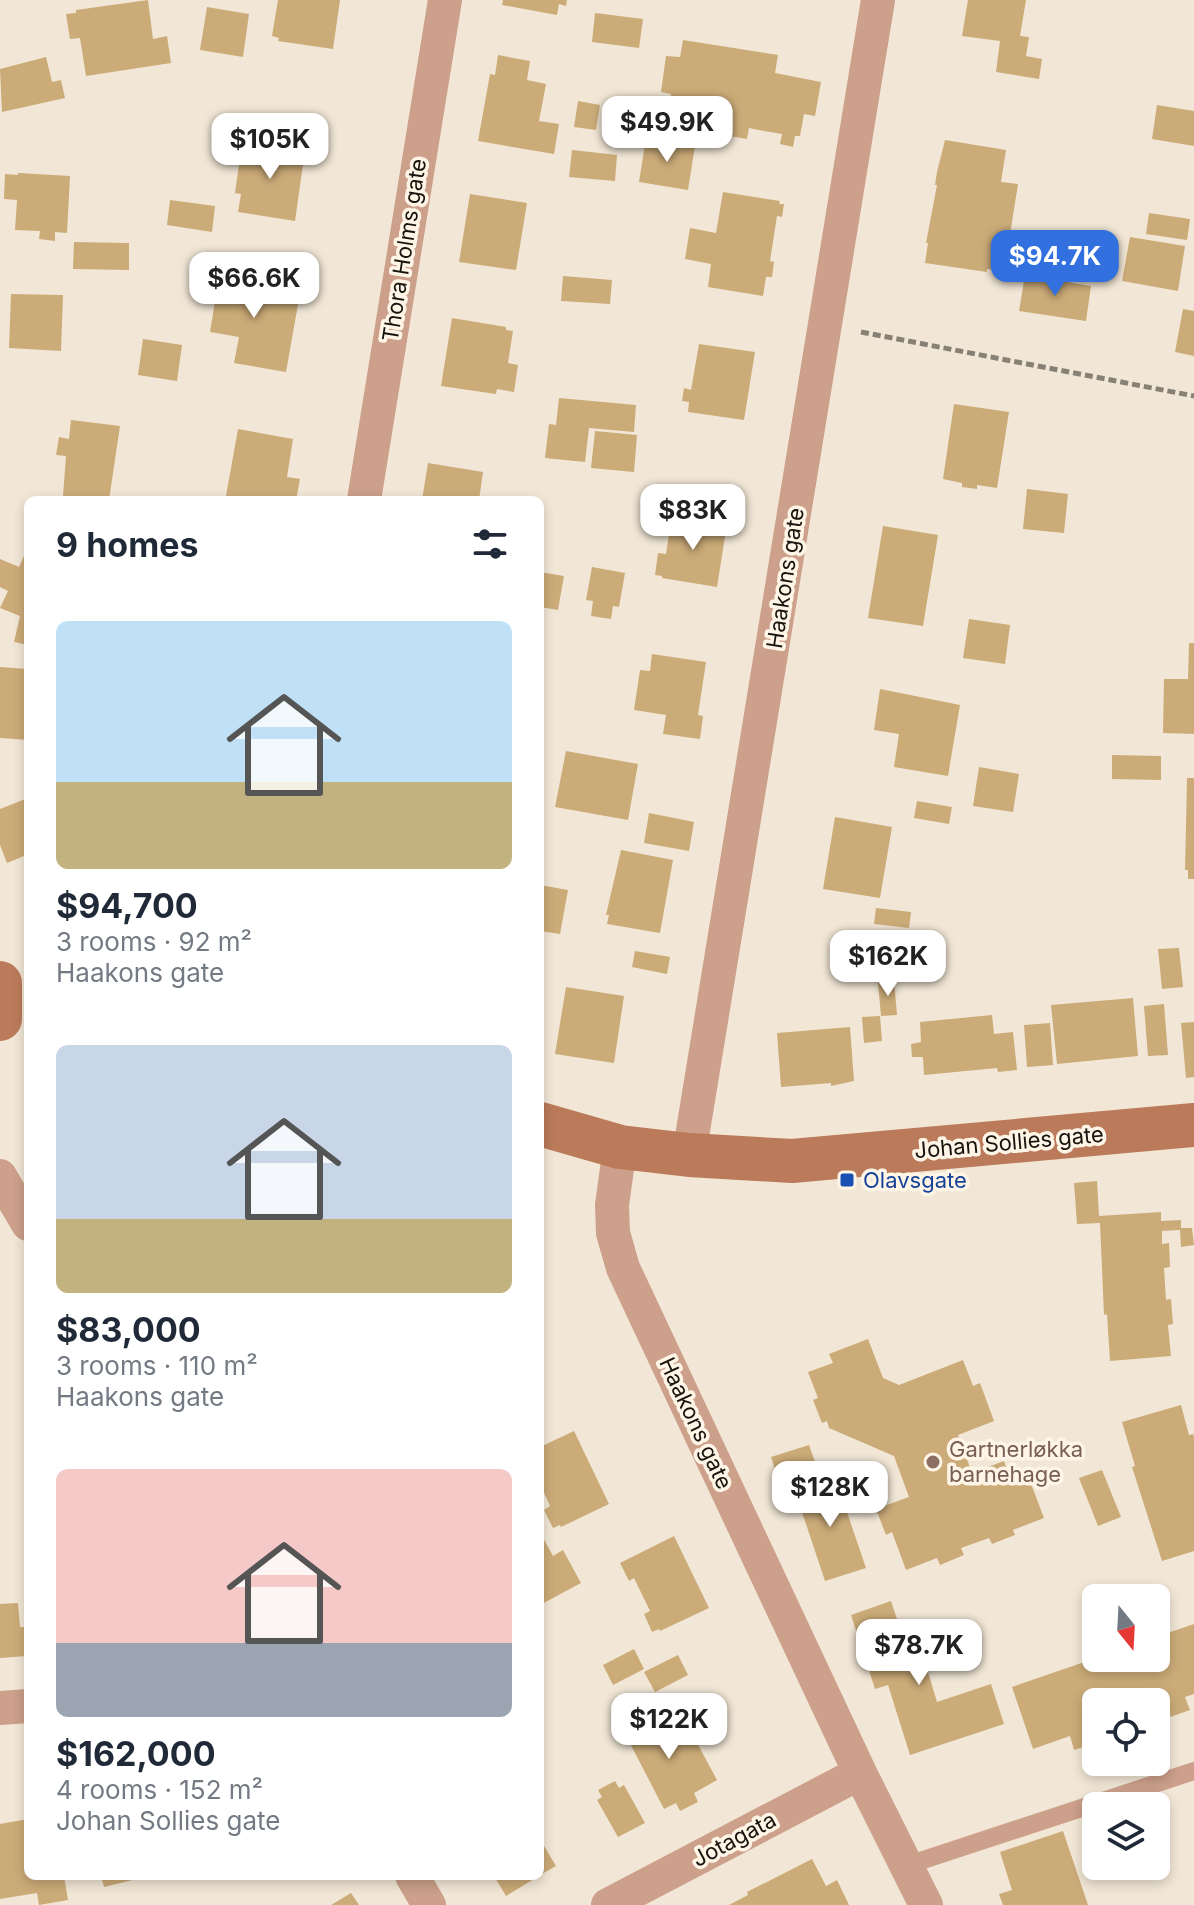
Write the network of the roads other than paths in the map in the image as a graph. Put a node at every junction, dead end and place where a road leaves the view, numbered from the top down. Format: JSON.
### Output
{"nodes":[{"id":1,"x":445,"y":0,"type":"edge"},
{"id":2,"x":878,"y":0,"type":"edge"},
{"id":3,"x":365,"y":496,"type":"edge"},
{"id":4,"x":544,"y":1125,"type":"edge"},
{"id":5,"x":1194,"y":1125,"type":"edge"},
{"id":6,"x":620,"y":1147,"type":"junction"},
{"id":7,"x":689,"y":1155,"type":"junction"},
{"id":8,"x":0,"y":1176,"type":"edge"},
{"id":9,"x":24,"y":1217,"type":"edge"},
{"id":10,"x":24,"y":1706,"type":"edge"},
{"id":11,"x":0,"y":1708,"type":"edge"},
{"id":12,"x":1194,"y":1771,"type":"edge"},
{"id":13,"x":860,"y":1773,"type":"junction"},
{"id":14,"x":908,"y":1865,"type":"junction"},
{"id":15,"x":414,"y":1880,"type":"edge"},
{"id":16,"x":429,"y":1905,"type":"edge"},
{"id":17,"x":608,"y":1905,"type":"edge"},
{"id":18,"x":926,"y":1905,"type":"edge"}],
"edges":[{"from":1,"to":3,"type":"street","name":"Thora Holms gate"},
{"from":2,"to":7,"type":"street","name":"Haakons gate"},
{"from":4,"to":6,"type":"main road","name":"Johan Sollies gate"},
{"from":5,"to":7,"type":"main road","name":"Johan Sollies gate"},
{"from":6,"to":7,"type":"main road","name":"Johan Sollies gate"},
{"from":6,"to":13,"type":"street","name":"Haakons gate"},
{"from":8,"to":9,"type":"street"},
{"from":10,"to":11,"type":"street"},
{"from":12,"to":14,"type":"lane"},
{"from":13,"to":14,"type":"street","name":"Haakons gate"},
{"from":13,"to":17,"type":"street","name":"Jotagata"},
{"from":14,"to":18,"type":"street","name":"Haakons gate"},
{"from":15,"to":16,"type":"street"}]}
